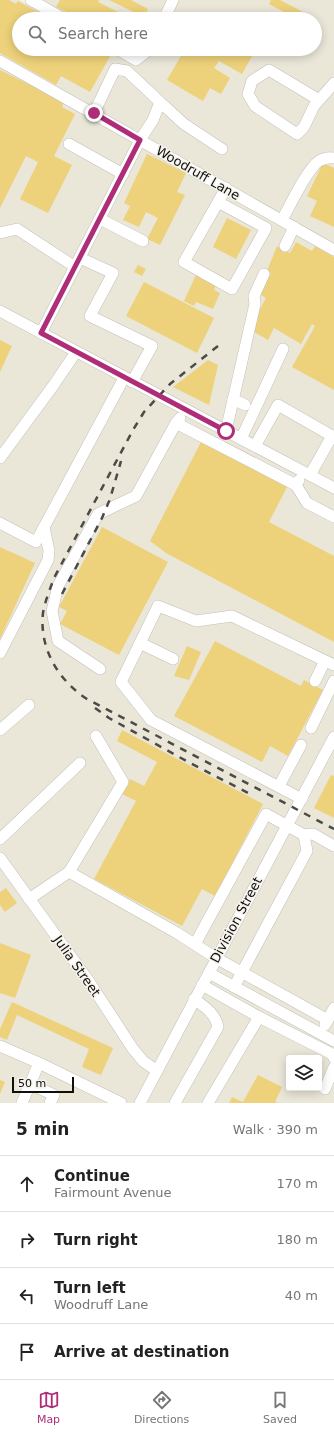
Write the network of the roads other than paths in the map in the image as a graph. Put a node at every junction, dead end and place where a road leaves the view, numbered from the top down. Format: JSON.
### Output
{"nodes":[{"id":1,"x":30,"y":0,"type":"edge"},
{"id":2,"x":172,"y":0,"type":"edge"},
{"id":3,"x":51,"y":12,"type":"edge"},
{"id":4,"x":167,"y":12,"type":"edge"},
{"id":5,"x":129,"y":56,"type":"edge"},
{"id":6,"x":141,"y":56,"type":"edge"},
{"id":7,"x":0,"y":60,"type":"edge"},
{"id":8,"x":334,"y":83,"type":"edge"},
{"id":9,"x":319,"y":100,"type":"junction"},
{"id":10,"x":160,"y":102,"type":"junction"},
{"id":11,"x":94,"y":113,"type":"junction"},
{"id":12,"x":140,"y":140,"type":"junction"},
{"id":13,"x":70,"y":144,"type":"dead end"},
{"id":14,"x":222,"y":149,"type":"dead end"},
{"id":15,"x":334,"y":158,"type":"edge"},
{"id":16,"x":123,"y":174,"type":"junction"},
{"id":17,"x":226,"y":188,"type":"junction"},
{"id":18,"x":218,"y":202,"type":"junction"},
{"id":19,"x":100,"y":219,"type":"junction"},
{"id":20,"x":282,"y":220,"type":"junction"},
{"id":21,"x":294,"y":227,"type":"junction"},
{"id":22,"x":0,"y":233,"type":"edge"},
{"id":23,"x":143,"y":241,"type":"dead end"},
{"id":24,"x":285,"y":246,"type":"dead end"},
{"id":25,"x":334,"y":250,"type":"edge"},
{"id":26,"x":78,"y":262,"type":"junction"},
{"id":27,"x":264,"y":274,"type":"dead end"},
{"id":28,"x":0,"y":311,"type":"edge"},
{"id":29,"x":41,"y":333,"type":"junction"},
{"id":30,"x":283,"y":350,"type":"dead end"},
{"id":31,"x":76,"y":352,"type":"junction"},
{"id":32,"x":128,"y":380,"type":"junction"},
{"id":33,"x":233,"y":399,"type":"junction"},
{"id":34,"x":245,"y":405,"type":"dead end"},
{"id":35,"x":184,"y":409,"type":"junction"},
{"id":36,"x":176,"y":423,"type":"junction"},
{"id":37,"x":226,"y":431,"type":"junction"},
{"id":38,"x":333,"y":437,"type":"edge"},
{"id":39,"x":241,"y":439,"type":"junction"},
{"id":40,"x":255,"y":446,"type":"junction"},
{"id":41,"x":0,"y":458,"type":"edge"},
{"id":42,"x":307,"y":474,"type":"junction"},
{"id":43,"x":296,"y":485,"type":"junction"},
{"id":44,"x":334,"y":488,"type":"edge"},
{"id":45,"x":334,"y":517,"type":"edge"},
{"id":46,"x":0,"y":523,"type":"edge"},
{"id":47,"x":44,"y":528,"type":"junction"},
{"id":48,"x":140,"y":644,"type":"junction"},
{"id":49,"x":0,"y":652,"type":"edge"},
{"id":50,"x":173,"y":659,"type":"dead end"},
{"id":51,"x":325,"y":661,"type":"edge"},
{"id":52,"x":100,"y":669,"type":"dead end"},
{"id":53,"x":315,"y":681,"type":"dead end"},
{"id":54,"x":334,"y":681,"type":"edge"},
{"id":55,"x":28,"y":706,"type":"dead end"},
{"id":56,"x":311,"y":728,"type":"dead end"},
{"id":57,"x":0,"y":730,"type":"edge"},
{"id":58,"x":96,"y":736,"type":"dead end"},
{"id":59,"x":333,"y":742,"type":"edge"},
{"id":60,"x":301,"y":745,"type":"dead end"},
{"id":61,"x":80,"y":763,"type":"dead end"},
{"id":62,"x":280,"y":786,"type":"junction"},
{"id":63,"x":302,"y":799,"type":"junction"},
{"id":64,"x":287,"y":826,"type":"junction"},
{"id":65,"x":304,"y":835,"type":"junction"},
{"id":66,"x":0,"y":839,"type":"edge"},
{"id":67,"x":334,"y":846,"type":"edge"},
{"id":68,"x":0,"y":858,"type":"edge"},
{"id":69,"x":68,"y":872,"type":"junction"},
{"id":70,"x":29,"y":899,"type":"junction"},
{"id":71,"x":195,"y":944,"type":"junction"},
{"id":72,"x":216,"y":958,"type":"junction"},
{"id":73,"x":208,"y":972,"type":"junction"},
{"id":74,"x":242,"y":973,"type":"junction"},
{"id":75,"x":202,"y":985,"type":"junction"},
{"id":76,"x":234,"y":987,"type":"junction"},
{"id":77,"x":194,"y":1000,"type":"junction"},
{"id":78,"x":334,"y":1008,"type":"edge"},
{"id":79,"x":260,"y":1017,"type":"junction"},
{"id":80,"x":328,"y":1020,"type":"junction"},
{"id":81,"x":321,"y":1034,"type":"junction"},
{"id":82,"x":334,"y":1041,"type":"edge"},
{"id":83,"x":0,"y":1046,"type":"edge"},
{"id":84,"x":333,"y":1056,"type":"edge"},
{"id":85,"x":39,"y":1063,"type":"junction"},
{"id":86,"x":334,"y":1068,"type":"edge"},
{"id":87,"x":157,"y":1071,"type":"junction"},
{"id":88,"x":30,"y":1084,"type":"junction"},
{"id":89,"x":325,"y":1090,"type":"dead end"},
{"id":90,"x":22,"y":1103,"type":"edge"},
{"id":91,"x":50,"y":1103,"type":"edge"},
{"id":92,"x":121,"y":1103,"type":"edge"},
{"id":93,"x":140,"y":1103,"type":"edge"},
{"id":94,"x":175,"y":1103,"type":"edge"},
{"id":95,"x":208,"y":1103,"type":"edge"}],
"edges":[{"from":1,"to":3,"type":"street"},
{"from":2,"to":4,"type":"street"},
{"from":5,"to":6,"type":"street"},
{"from":7,"to":11,"type":"street","name":"Woodruff Lane"},
{"from":8,"to":9,"type":"street"},
{"from":9,"to":9,"type":"street"},
{"from":10,"to":11,"type":"street"},
{"from":10,"to":12,"type":"street"},
{"from":10,"to":14,"type":"street"},
{"from":11,"to":12,"type":"street","name":"Woodruff Lane"},
{"from":12,"to":16,"type":"street"},
{"from":12,"to":17,"type":"street","name":"Woodruff Lane"},
{"from":13,"to":16,"type":"street"},
{"from":15,"to":20,"type":"street"},
{"from":16,"to":19,"type":"street"},
{"from":17,"to":18,"type":"street"},
{"from":17,"to":20,"type":"street","name":"Woodruff Lane"},
{"from":18,"to":18,"type":"street"},
{"from":19,"to":23,"type":"street"},
{"from":19,"to":26,"type":"street"},
{"from":20,"to":21,"type":"street","name":"Woodruff Lane"},
{"from":21,"to":24,"type":"street"},
{"from":21,"to":25,"type":"street","name":"Woodruff Lane"},
{"from":22,"to":26,"type":"street"},
{"from":26,"to":29,"type":"street"},
{"from":26,"to":32,"type":"street"},
{"from":27,"to":33,"type":"street"},
{"from":28,"to":29,"type":"street"},
{"from":29,"to":31,"type":"street"},
{"from":30,"to":39,"type":"street"},
{"from":31,"to":32,"type":"street"},
{"from":31,"to":41,"type":"street"},
{"from":32,"to":35,"type":"street"},
{"from":32,"to":47,"type":"street"},
{"from":33,"to":34,"type":"street"},
{"from":33,"to":37,"type":"street"},
{"from":35,"to":36,"type":"street"},
{"from":35,"to":37,"type":"street"},
{"from":36,"to":43,"type":"street"},
{"from":36,"to":52,"type":"street"},
{"from":37,"to":39,"type":"street"},
{"from":38,"to":40,"type":"street"},
{"from":38,"to":42,"type":"street"},
{"from":39,"to":40,"type":"street"},
{"from":40,"to":42,"type":"street"},
{"from":42,"to":43,"type":"street"},
{"from":42,"to":44,"type":"street"},
{"from":43,"to":45,"type":"street"},
{"from":46,"to":47,"type":"street"},
{"from":47,"to":49,"type":"street"},
{"from":48,"to":50,"type":"street"},
{"from":48,"to":51,"type":"street"},
{"from":48,"to":62,"type":"street"},
{"from":51,"to":53,"type":"street"},
{"from":54,"to":56,"type":"street"},
{"from":55,"to":57,"type":"street"},
{"from":58,"to":69,"type":"street"},
{"from":59,"to":63,"type":"street","name":"Division Street"},
{"from":60,"to":62,"type":"street"},
{"from":61,"to":66,"type":"street"},
{"from":62,"to":63,"type":"street"},
{"from":63,"to":64,"type":"street","name":"Division Street"},
{"from":64,"to":65,"type":"street"},
{"from":64,"to":71,"type":"street"},
{"from":64,"to":72,"type":"street","name":"Division Street"},
{"from":65,"to":67,"type":"street"},
{"from":65,"to":74,"type":"street"},
{"from":68,"to":70,"type":"street","name":"Julia Street"},
{"from":69,"to":70,"type":"street"},
{"from":69,"to":71,"type":"street"},
{"from":70,"to":87,"type":"street","name":"Julia Street"},
{"from":71,"to":72,"type":"street"},
{"from":72,"to":73,"type":"street","name":"Division Street"},
{"from":72,"to":74,"type":"street"},
{"from":73,"to":75,"type":"street","name":"Division Street"},
{"from":73,"to":76,"type":"street"},
{"from":74,"to":76,"type":"street"},
{"from":74,"to":80,"type":"street"},
{"from":75,"to":77,"type":"street","name":"Division Street"},
{"from":75,"to":79,"type":"street"},
{"from":76,"to":81,"type":"street"},
{"from":77,"to":87,"type":"street","name":"Division Street"},
{"from":77,"to":94,"type":"street"},
{"from":78,"to":80,"type":"street"},
{"from":79,"to":84,"type":"street"},
{"from":79,"to":95,"type":"street"},
{"from":80,"to":81,"type":"street"},
{"from":81,"to":82,"type":"street"},
{"from":83,"to":85,"type":"street"},
{"from":85,"to":88,"type":"street"},
{"from":85,"to":92,"type":"street"},
{"from":86,"to":89,"type":"street"},
{"from":87,"to":93,"type":"street","name":"Division Street"},
{"from":88,"to":90,"type":"street"},
{"from":88,"to":91,"type":"street"}]}
